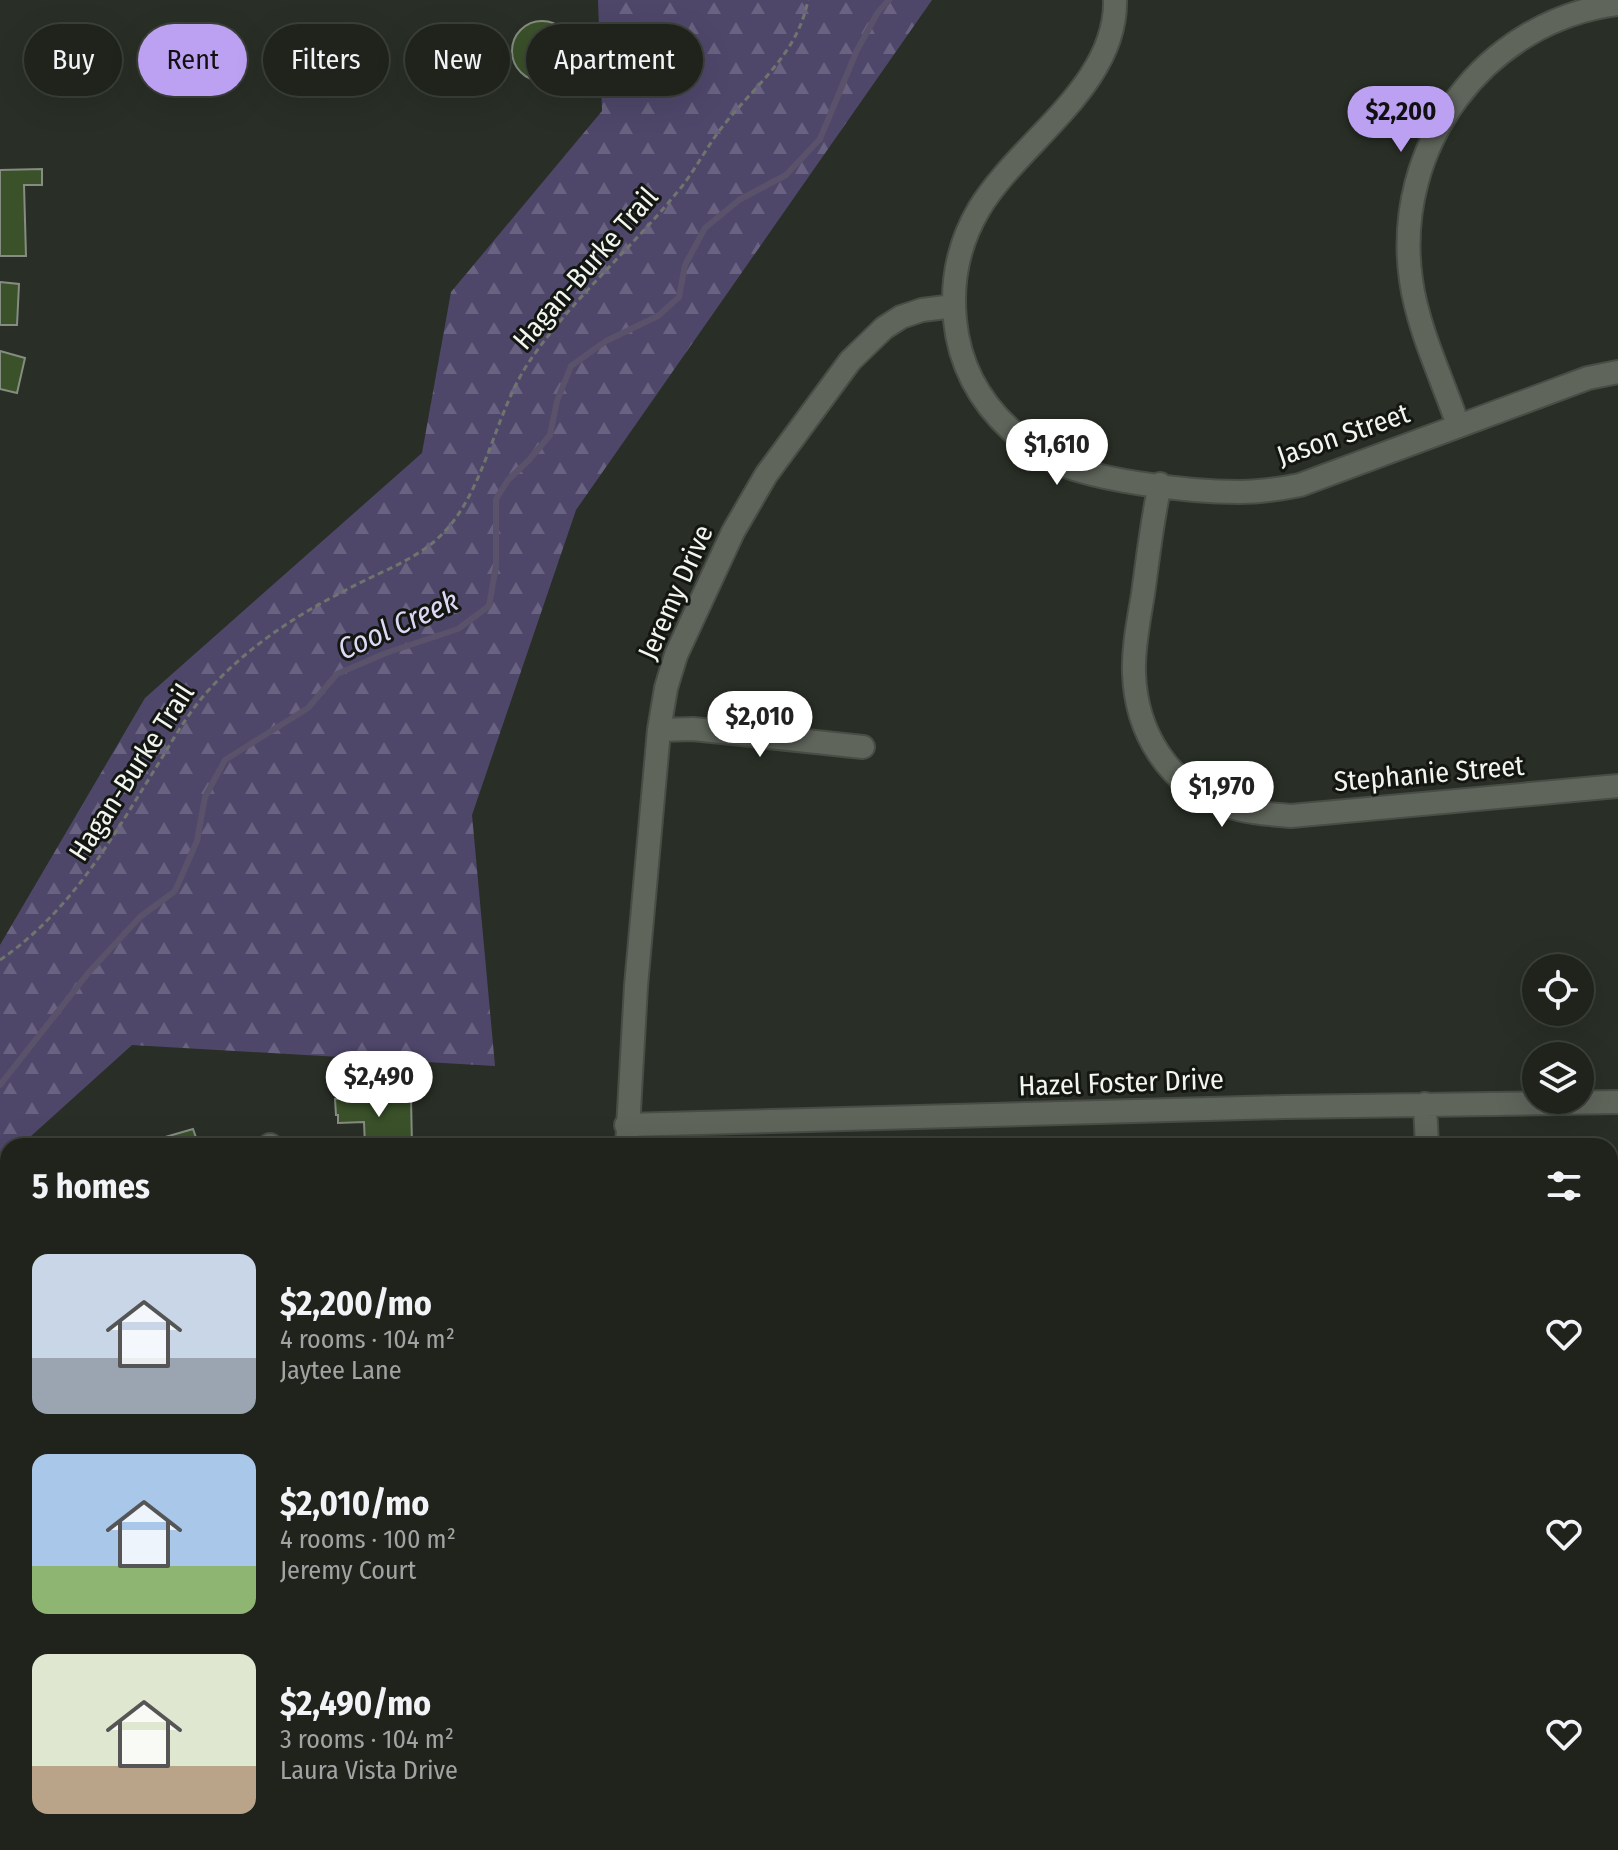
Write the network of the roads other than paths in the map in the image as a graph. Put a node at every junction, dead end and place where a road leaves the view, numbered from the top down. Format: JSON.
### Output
{"nodes":[{"id":1,"x":1115,"y":0,"type":"edge"},
{"id":2,"x":1618,"y":4,"type":"edge"},
{"id":3,"x":954,"y":306,"type":"junction"},
{"id":4,"x":1618,"y":372,"type":"edge"},
{"id":5,"x":1458,"y":425,"type":"junction"},
{"id":6,"x":1160,"y":484,"type":"junction"},
{"id":7,"x":659,"y":730,"type":"junction"},
{"id":8,"x":863,"y":747,"type":"dead end"},
{"id":9,"x":1618,"y":786,"type":"edge"},
{"id":10,"x":1618,"y":1102,"type":"edge"},
{"id":11,"x":1425,"y":1104,"type":"junction"},
{"id":12,"x":626,"y":1136,"type":"edge"},
{"id":13,"x":1427,"y":1138,"type":"edge"}],
"edges":[{"from":1,"to":3,"type":"street","name":"Jason Street"},
{"from":2,"to":5,"type":"street"},
{"from":3,"to":6,"type":"street","name":"Jason Street"},
{"from":3,"to":7,"type":"street","name":"Jeremy Drive"},
{"from":4,"to":5,"type":"street","name":"Jason Street"},
{"from":5,"to":6,"type":"street","name":"Jason Street"},
{"from":6,"to":9,"type":"street","name":"Stephanie Street"},
{"from":7,"to":8,"type":"street"},
{"from":7,"to":12,"type":"street","name":"Jeremy Drive"},
{"from":10,"to":11,"type":"street","name":"Hazel Foster Drive"},
{"from":11,"to":12,"type":"street","name":"Hazel Foster Drive"},
{"from":11,"to":13,"type":"street"}]}
